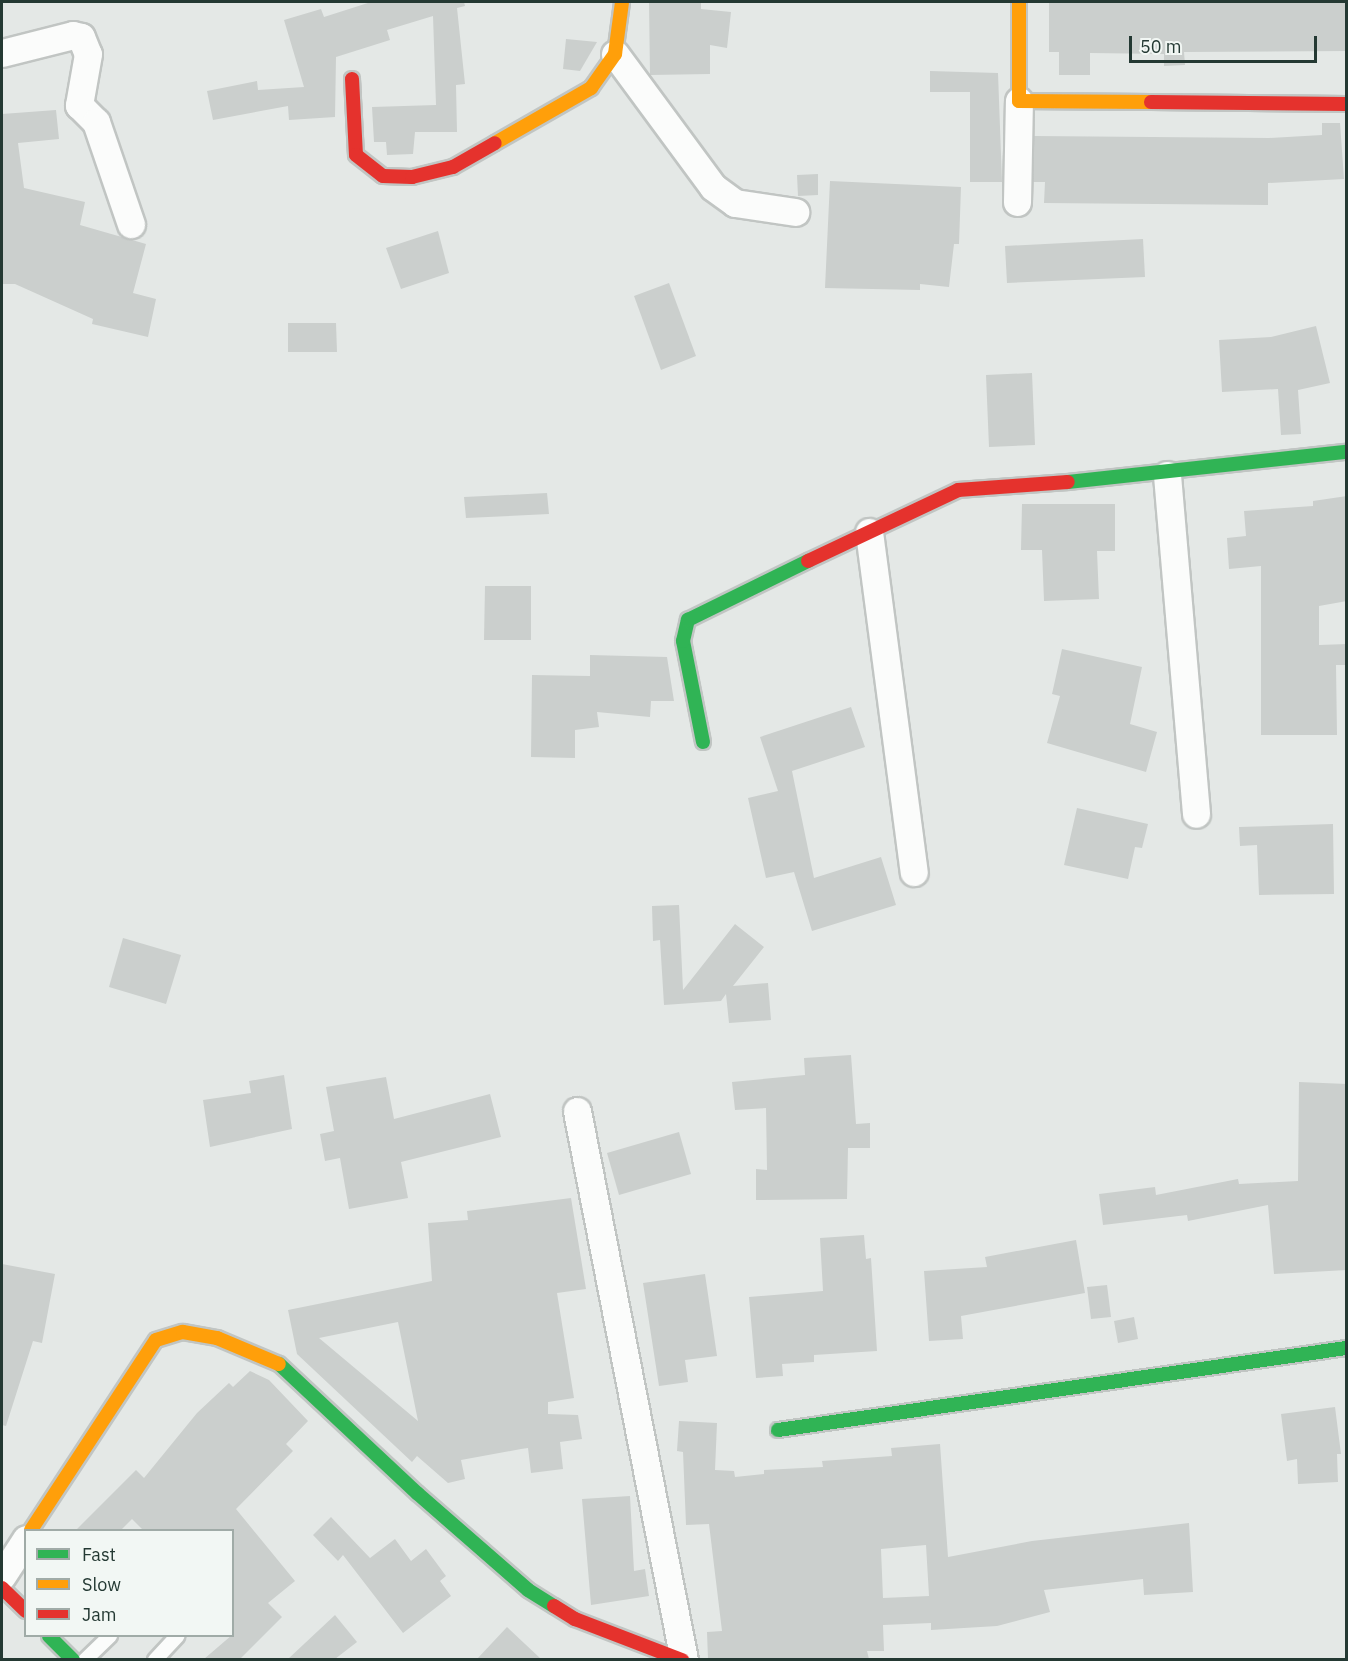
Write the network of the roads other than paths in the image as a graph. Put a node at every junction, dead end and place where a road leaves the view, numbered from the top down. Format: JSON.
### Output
{"nodes":[{"id":1,"x":622,"y":2,"type":"edge"},
{"id":2,"x":1018,"y":2,"type":"edge"},
{"id":3,"x":2,"y":53,"type":"edge"},
{"id":4,"x":615,"y":54,"type":"junction"},
{"id":5,"x":352,"y":79,"type":"dead end"},
{"id":6,"x":1019,"y":101,"type":"junction"},
{"id":7,"x":1347,"y":104,"type":"edge"},
{"id":8,"x":1017,"y":202,"type":"dead end"},
{"id":9,"x":795,"y":212,"type":"dead end"},
{"id":10,"x":131,"y":224,"type":"dead end"},
{"id":11,"x":1347,"y":452,"type":"edge"},
{"id":12,"x":1167,"y":475,"type":"junction"},
{"id":13,"x":869,"y":532,"type":"junction"},
{"id":14,"x":703,"y":742,"type":"dead end"},
{"id":15,"x":1196,"y":814,"type":"dead end"},
{"id":16,"x":914,"y":872,"type":"dead end"},
{"id":17,"x":577,"y":1111,"type":"dead end"},
{"id":18,"x":1347,"y":1348,"type":"edge"},
{"id":19,"x":778,"y":1430,"type":"dead end"},
{"id":20,"x":32,"y":1529,"type":"edge"},
{"id":21,"x":24,"y":1542,"type":"edge"},
{"id":22,"x":2,"y":1576,"type":"edge"},
{"id":23,"x":2,"y":1588,"type":"edge"},
{"id":24,"x":24,"y":1609,"type":"edge"},
{"id":25,"x":52,"y":1637,"type":"edge"},
{"id":26,"x":108,"y":1637,"type":"edge"},
{"id":27,"x":175,"y":1637,"type":"edge"},
{"id":28,"x":73,"y":1659,"type":"edge"},
{"id":29,"x":85,"y":1659,"type":"edge"},
{"id":30,"x":155,"y":1659,"type":"edge"},
{"id":31,"x":683,"y":1659,"type":"edge"}],
"edges":[{"from":1,"to":4,"type":"street"},
{"from":2,"to":6,"type":"street"},
{"from":3,"to":10,"type":"street"},
{"from":4,"to":5,"type":"street"},
{"from":4,"to":9,"type":"street"},
{"from":6,"to":7,"type":"street"},
{"from":6,"to":8,"type":"street"},
{"from":11,"to":12,"type":"street"},
{"from":12,"to":13,"type":"street"},
{"from":12,"to":15,"type":"street"},
{"from":13,"to":14,"type":"street"},
{"from":13,"to":16,"type":"street"},
{"from":17,"to":31,"type":"street"},
{"from":18,"to":19,"type":"street"},
{"from":20,"to":31,"type":"street"},
{"from":21,"to":22,"type":"street"},
{"from":23,"to":24,"type":"street"},
{"from":25,"to":28,"type":"street"},
{"from":26,"to":29,"type":"lane"},
{"from":27,"to":30,"type":"lane"}]}
